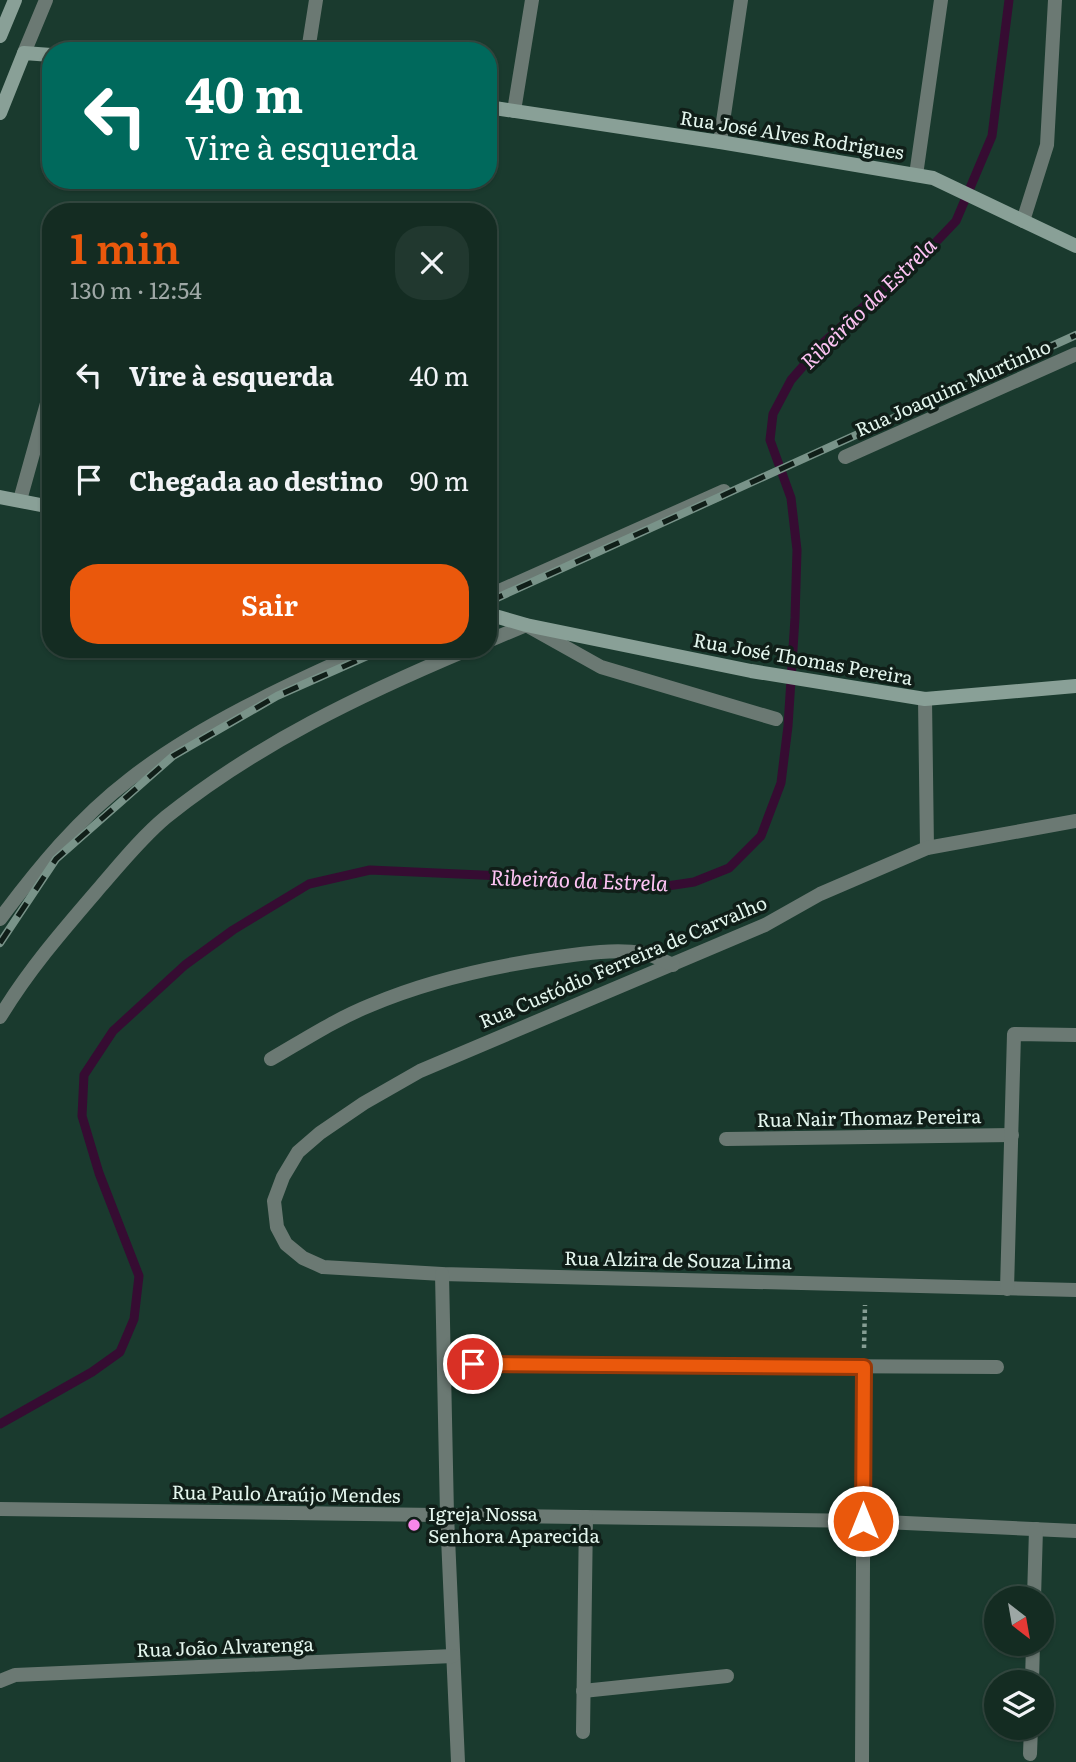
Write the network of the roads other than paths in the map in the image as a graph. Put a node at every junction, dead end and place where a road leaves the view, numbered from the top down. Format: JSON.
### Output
{"nodes":[{"id":1,"x":15,"y":0,"type":"edge"},
{"id":2,"x":46,"y":0,"type":"edge"},
{"id":3,"x":316,"y":0,"type":"edge"},
{"id":4,"x":532,"y":0,"type":"edge"},
{"id":5,"x":741,"y":0,"type":"edge"},
{"id":6,"x":941,"y":0,"type":"edge"},
{"id":7,"x":1055,"y":0,"type":"edge"},
{"id":8,"x":0,"y":36,"type":"edge"},
{"id":9,"x":309,"y":42,"type":"edge"},
{"id":10,"x":24,"y":53,"type":"junction"},
{"id":11,"x":42,"y":54,"type":"edge"},
{"id":12,"x":497,"y":108,"type":"edge"},
{"id":13,"x":514,"y":111,"type":"junction"},
{"id":14,"x":0,"y":113,"type":"edge"},
{"id":15,"x":720,"y":142,"type":"junction"},
{"id":16,"x":916,"y":175,"type":"junction"},
{"id":17,"x":1023,"y":221,"type":"junction"},
{"id":18,"x":1076,"y":246,"type":"edge"},
{"id":19,"x":1076,"y":354,"type":"edge"},
{"id":20,"x":42,"y":421,"type":"edge"},
{"id":21,"x":845,"y":457,"type":"dead end"},
{"id":22,"x":724,"y":491,"type":"dead end"},
{"id":23,"x":0,"y":496,"type":"edge"},
{"id":24,"x":20,"y":500,"type":"junction"},
{"id":25,"x":42,"y":505,"type":"edge"},
{"id":26,"x":497,"y":592,"type":"edge"},
{"id":27,"x":497,"y":617,"type":"edge"},
{"id":28,"x":526,"y":625,"type":"junction"},
{"id":29,"x":497,"y":637,"type":"edge"},
{"id":30,"x":348,"y":658,"type":"edge"},
{"id":31,"x":448,"y":658,"type":"edge"},
{"id":32,"x":1076,"y":686,"type":"edge"},
{"id":33,"x":925,"y":699,"type":"junction"},
{"id":34,"x":776,"y":719,"type":"dead end"},
{"id":35,"x":1076,"y":821,"type":"edge"},
{"id":36,"x":927,"y":848,"type":"junction"},
{"id":37,"x":0,"y":919,"type":"edge"},
{"id":38,"x":673,"y":965,"type":"junction"},
{"id":39,"x":0,"y":1017,"type":"edge"},
{"id":40,"x":1076,"y":1034,"type":"edge"},
{"id":41,"x":271,"y":1059,"type":"dead end"},
{"id":42,"x":1012,"y":1135,"type":"junction"},
{"id":43,"x":726,"y":1139,"type":"dead end"},
{"id":44,"x":286,"y":1244,"type":"joint"},
{"id":45,"x":442,"y":1274,"type":"junction"},
{"id":46,"x":1007,"y":1289,"type":"junction"},
{"id":47,"x":1076,"y":1290,"type":"edge"},
{"id":48,"x":445,"y":1364,"type":"junction"},
{"id":49,"x":864,"y":1367,"type":"junction"},
{"id":50,"x":997,"y":1367,"type":"dead end"},
{"id":51,"x":0,"y":1509,"type":"edge"},
{"id":52,"x":447,"y":1515,"type":"junction"},
{"id":53,"x":586,"y":1517,"type":"junction"},
{"id":54,"x":863,"y":1521,"type":"junction"},
{"id":55,"x":1036,"y":1529,"type":"junction"},
{"id":56,"x":1076,"y":1531,"type":"edge"},
{"id":57,"x":1034,"y":1586,"type":"edge"},
{"id":58,"x":453,"y":1656,"type":"junction"},
{"id":59,"x":727,"y":1676,"type":"dead end"},
{"id":60,"x":0,"y":1681,"type":"edge"},
{"id":61,"x":583,"y":1690,"type":"junction"},
{"id":62,"x":583,"y":1732,"type":"dead end"},
{"id":63,"x":1031,"y":1740,"type":"edge"},
{"id":64,"x":1030,"y":1754,"type":"dead end"},
{"id":65,"x":458,"y":1762,"type":"edge"},
{"id":66,"x":862,"y":1762,"type":"edge"}],
"edges":[{"from":1,"to":8,"type":"street"},
{"from":2,"to":10,"type":"street"},
{"from":3,"to":9,"type":"street"},
{"from":4,"to":13,"type":"street"},
{"from":5,"to":15,"type":"street"},
{"from":6,"to":16,"type":"street"},
{"from":7,"to":17,"type":"street"},
{"from":10,"to":11,"type":"street"},
{"from":10,"to":14,"type":"street"},
{"from":12,"to":13,"type":"street","name":"Rua José Alves Rodrigues"},
{"from":13,"to":15,"type":"street","name":"Rua José Alves Rodrigues"},
{"from":15,"to":16,"type":"street","name":"Rua José Alves Rodrigues"},
{"from":16,"to":17,"type":"street","name":"Rua José Alves Rodrigues"},
{"from":17,"to":18,"type":"street","name":"Rua José Alves Rodrigues"},
{"from":19,"to":21,"type":"street","name":"Rua Joaquim Murtinho"},
{"from":20,"to":24,"type":"street"},
{"from":22,"to":26,"type":"street"},
{"from":23,"to":24,"type":"street"},
{"from":24,"to":25,"type":"street"},
{"from":27,"to":28,"type":"street","name":"Rua José Thomas Pereira"},
{"from":28,"to":29,"type":"street"},
{"from":28,"to":33,"type":"street","name":"Rua José Thomas Pereira"},
{"from":28,"to":34,"type":"street","name":"Rua José Thomas Pereira"},
{"from":30,"to":37,"type":"street"},
{"from":31,"to":39,"type":"street"},
{"from":32,"to":33,"type":"street","name":"Rua José Thomas Pereira"},
{"from":33,"to":36,"type":"street"},
{"from":35,"to":36,"type":"street","name":"Rua Custódio Ferreira de Carvalho"},
{"from":36,"to":38,"type":"street","name":"Rua Custódio Ferreira de Carvalho"},
{"from":38,"to":41,"type":"street"},
{"from":38,"to":44,"type":"street","name":"Rua Custódio Ferreira de Carvalho"},
{"from":40,"to":42,"type":"street"},
{"from":42,"to":43,"type":"street","name":"Rua Nair Thomaz Pereira"},
{"from":42,"to":46,"type":"street"},
{"from":44,"to":45,"type":"street","name":"Rua Alzira de Souza Lima"},
{"from":45,"to":46,"type":"street","name":"Rua Alzira de Souza Lima"},
{"from":45,"to":48,"type":"street"},
{"from":46,"to":47,"type":"street","name":"Rua Alzira de Souza Lima"},
{"from":48,"to":49,"type":"street"},
{"from":48,"to":52,"type":"street"},
{"from":49,"to":50,"type":"street"},
{"from":49,"to":54,"type":"street"},
{"from":51,"to":52,"type":"street","name":"Rua Paulo Araújo Mendes"},
{"from":52,"to":53,"type":"street","name":"Rua Paulo Araújo Mendes"},
{"from":52,"to":58,"type":"street"},
{"from":53,"to":54,"type":"street","name":"Rua Paulo Araújo Mendes"},
{"from":53,"to":61,"type":"street"},
{"from":54,"to":55,"type":"street","name":"Rua Paulo Araújo Mendes"},
{"from":54,"to":66,"type":"street"},
{"from":55,"to":56,"type":"street","name":"Rua Paulo Araújo Mendes"},
{"from":55,"to":57,"type":"street"},
{"from":58,"to":60,"type":"street","name":"Rua João Alvarenga"},
{"from":58,"to":65,"type":"street"},
{"from":59,"to":61,"type":"street"},
{"from":61,"to":62,"type":"street"},
{"from":63,"to":64,"type":"street"}]}
